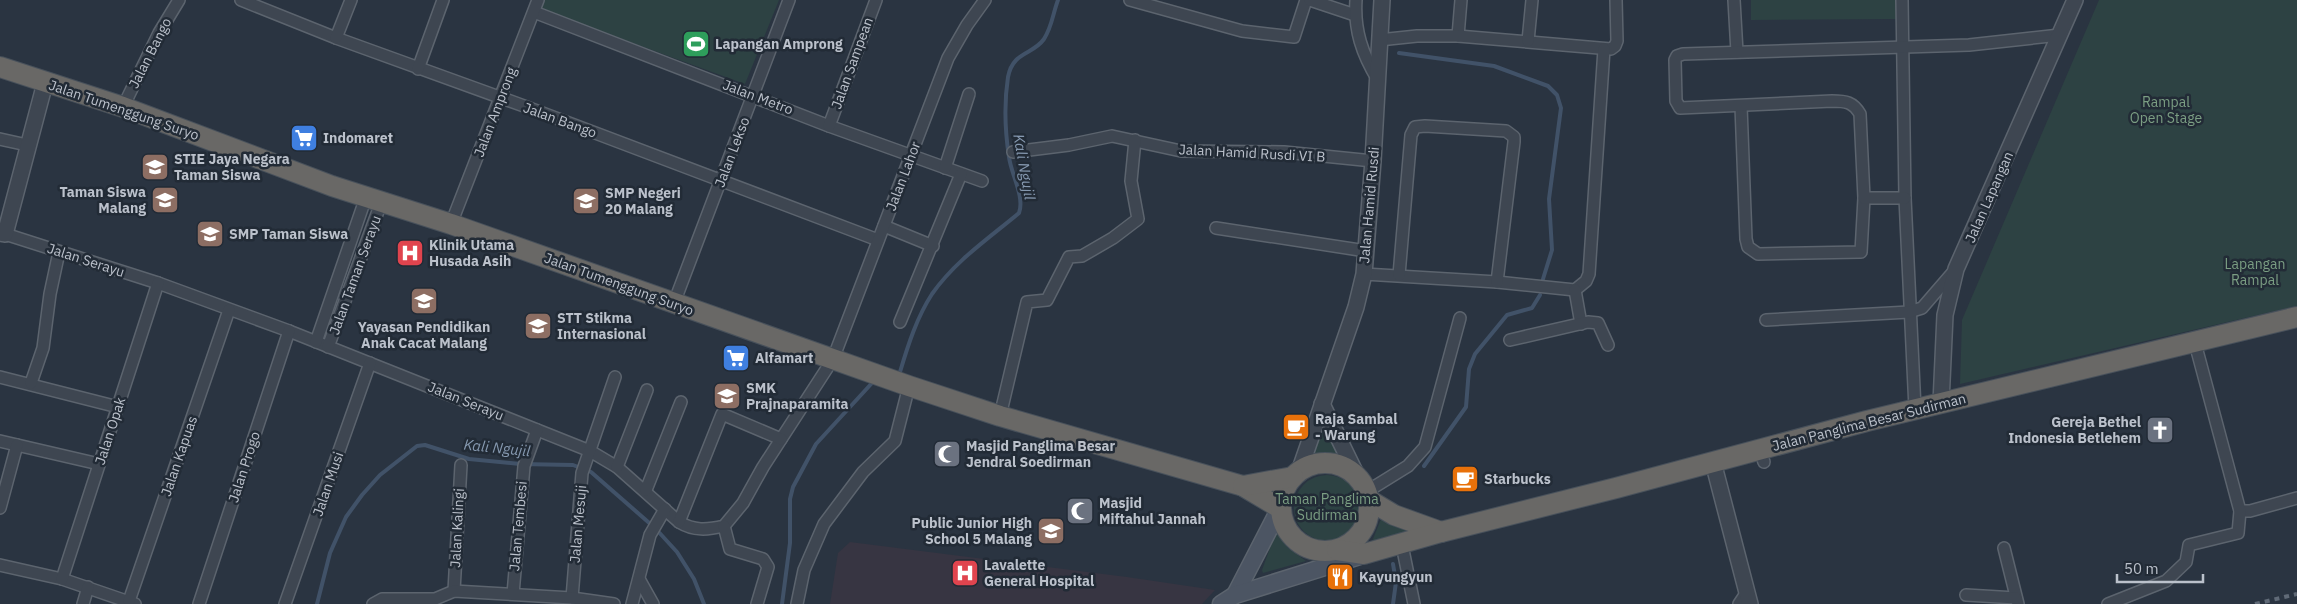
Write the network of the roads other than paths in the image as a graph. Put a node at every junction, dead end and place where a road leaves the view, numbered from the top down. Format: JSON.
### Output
{"nodes":[{"id":1,"x":178,"y":0,"type":"edge"},
{"id":2,"x":241,"y":0,"type":"edge"},
{"id":3,"x":351,"y":0,"type":"edge"},
{"id":4,"x":443,"y":0,"type":"edge"},
{"id":5,"x":538,"y":0,"type":"edge"},
{"id":6,"x":789,"y":0,"type":"edge"},
{"id":7,"x":876,"y":0,"type":"edge"},
{"id":8,"x":985,"y":0,"type":"edge"},
{"id":9,"x":1130,"y":0,"type":"edge"},
{"id":10,"x":1306,"y":0,"type":"edge"},
{"id":11,"x":1310,"y":0,"type":"edge"},
{"id":12,"x":1356,"y":0,"type":"edge"},
{"id":13,"x":1382,"y":0,"type":"edge"},
{"id":14,"x":1461,"y":0,"type":"edge"},
{"id":15,"x":1532,"y":0,"type":"edge"},
{"id":16,"x":1616,"y":0,"type":"edge"},
{"id":17,"x":1734,"y":0,"type":"edge"},
{"id":18,"x":1902,"y":0,"type":"edge"},
{"id":19,"x":2075,"y":0,"type":"edge"},
{"id":20,"x":534,"y":12,"type":"junction"},
{"id":21,"x":1355,"y":16,"type":"junction"},
{"id":22,"x":2060,"y":35,"type":"junction"},
{"id":23,"x":1458,"y":36,"type":"junction"},
{"id":24,"x":336,"y":38,"type":"junction"},
{"id":25,"x":1379,"y":40,"type":"junction"},
{"id":26,"x":1528,"y":41,"type":"junction"},
{"id":27,"x":1901,"y":47,"type":"junction"},
{"id":28,"x":1604,"y":49,"type":"junction"},
{"id":29,"x":1737,"y":52,"type":"junction"},
{"id":30,"x":0,"y":67,"type":"edge"},
{"id":31,"x":418,"y":68,"type":"junction"},
{"id":32,"x":1378,"y":80,"type":"junction"},
{"id":33,"x":45,"y":82,"type":"junction"},
{"id":34,"x":969,"y":94,"type":"dead end"},
{"id":35,"x":754,"y":95,"type":"junction"},
{"id":36,"x":500,"y":98,"type":"junction"},
{"id":37,"x":1741,"y":106,"type":"junction"},
{"id":38,"x":123,"y":107,"type":"junction"},
{"id":39,"x":830,"y":126,"type":"junction"},
{"id":40,"x":0,"y":139,"type":"edge"},
{"id":41,"x":1135,"y":140,"type":"junction"},
{"id":42,"x":28,"y":145,"type":"junction"},
{"id":43,"x":1013,"y":152,"type":"dead end"},
{"id":44,"x":910,"y":156,"type":"junction"},
{"id":45,"x":1374,"y":162,"type":"junction"},
{"id":46,"x":944,"y":168,"type":"junction"},
{"id":47,"x":961,"y":174,"type":"junction"},
{"id":48,"x":720,"y":181,"type":"junction"},
{"id":49,"x":982,"y":181,"type":"dead end"},
{"id":50,"x":1864,"y":198,"type":"junction"},
{"id":51,"x":1905,"y":198,"type":"junction"},
{"id":52,"x":374,"y":200,"type":"junction"},
{"id":53,"x":450,"y":224,"type":"junction"},
{"id":54,"x":884,"y":226,"type":"junction"},
{"id":55,"x":1216,"y":228,"type":"dead end"},
{"id":56,"x":3,"y":234,"type":"edge"},
{"id":57,"x":878,"y":240,"type":"junction"},
{"id":58,"x":933,"y":246,"type":"junction"},
{"id":59,"x":1366,"y":251,"type":"junction"},
{"id":60,"x":59,"y":252,"type":"junction"},
{"id":61,"x":1956,"y":269,"type":"junction"},
{"id":62,"x":1364,"y":274,"type":"junction"},
{"id":63,"x":1399,"y":274,"type":"junction"},
{"id":64,"x":1498,"y":282,"type":"junction"},
{"id":65,"x":158,"y":283,"type":"junction"},
{"id":66,"x":1574,"y":290,"type":"junction"},
{"id":67,"x":674,"y":303,"type":"junction"},
{"id":68,"x":229,"y":310,"type":"junction"},
{"id":69,"x":1909,"y":312,"type":"junction"},
{"id":70,"x":2297,"y":317,"type":"edge"},
{"id":71,"x":1460,"y":318,"type":"dead end"},
{"id":72,"x":1766,"y":320,"type":"dead end"},
{"id":73,"x":900,"y":322,"type":"dead end"},
{"id":74,"x":1581,"y":324,"type":"junction"},
{"id":75,"x":289,"y":331,"type":"junction"},
{"id":76,"x":1510,"y":340,"type":"dead end"},
{"id":77,"x":316,"y":342,"type":"junction"},
{"id":78,"x":2195,"y":343,"type":"junction"},
{"id":79,"x":1608,"y":345,"type":"dead end"},
{"id":80,"x":328,"y":347,"type":"junction"},
{"id":81,"x":834,"y":360,"type":"junction"},
{"id":82,"x":370,"y":363,"type":"junction"},
{"id":83,"x":0,"y":377,"type":"edge"},
{"id":84,"x":615,"y":377,"type":"dead end"},
{"id":85,"x":31,"y":383,"type":"junction"},
{"id":86,"x":909,"y":386,"type":"junction"},
{"id":87,"x":647,"y":390,"type":"dead end"},
{"id":88,"x":681,"y":402,"type":"dead end"},
{"id":89,"x":1941,"y":403,"type":"junction"},
{"id":90,"x":1322,"y":404,"type":"junction"},
{"id":91,"x":118,"y":407,"type":"junction"},
{"id":92,"x":1915,"y":409,"type":"junction"},
{"id":93,"x":1000,"y":416,"type":"junction"},
{"id":94,"x":537,"y":430,"type":"junction"},
{"id":95,"x":781,"y":439,"type":"junction"},
{"id":96,"x":0,"y":441,"type":"edge"},
{"id":97,"x":17,"y":445,"type":"junction"},
{"id":98,"x":590,"y":451,"type":"junction"},
{"id":99,"x":1713,"y":462,"type":"junction"},
{"id":100,"x":99,"y":464,"type":"junction"},
{"id":101,"x":461,"y":465,"type":"dead end"},
{"id":102,"x":617,"y":467,"type":"junction"},
{"id":103,"x":1296,"y":473,"type":"junction"},
{"id":104,"x":1243,"y":486,"type":"junction"},
{"id":105,"x":646,"y":490,"type":"junction"},
{"id":106,"x":1364,"y":490,"type":"junction"},
{"id":107,"x":2297,"y":498,"type":"edge"},
{"id":108,"x":0,"y":508,"type":"edge"},
{"id":109,"x":1280,"y":508,"type":"junction"},
{"id":110,"x":665,"y":509,"type":"junction"},
{"id":111,"x":2240,"y":511,"type":"junction"},
{"id":112,"x":679,"y":522,"type":"junction"},
{"id":113,"x":724,"y":526,"type":"junction"},
{"id":114,"x":1441,"y":532,"type":"junction"},
{"id":115,"x":1402,"y":545,"type":"junction"},
{"id":116,"x":2004,"y":548,"type":"dead end"},
{"id":117,"x":1334,"y":551,"type":"junction"},
{"id":118,"x":1365,"y":554,"type":"junction"},
{"id":119,"x":0,"y":565,"type":"edge"},
{"id":120,"x":1312,"y":570,"type":"junction"},
{"id":121,"x":62,"y":579,"type":"junction"},
{"id":122,"x":638,"y":579,"type":"junction"},
{"id":123,"x":88,"y":587,"type":"junction"},
{"id":124,"x":454,"y":591,"type":"junction"},
{"id":125,"x":513,"y":594,"type":"junction"},
{"id":126,"x":1236,"y":595,"type":"junction"},
{"id":127,"x":1966,"y":595,"type":"dead end"},
{"id":128,"x":572,"y":598,"type":"junction"},
{"id":129,"x":1745,"y":600,"type":"edge"},
{"id":130,"x":2017,"y":601,"type":"edge"},
{"id":131,"x":132,"y":603,"type":"edge"},
{"id":132,"x":83,"y":604,"type":"edge"},
{"id":133,"x":199,"y":604,"type":"edge"},
{"id":134,"x":286,"y":604,"type":"edge"},
{"id":135,"x":373,"y":604,"type":"edge"},
{"id":136,"x":614,"y":604,"type":"edge"},
{"id":137,"x":632,"y":604,"type":"edge"},
{"id":138,"x":653,"y":604,"type":"edge"},
{"id":139,"x":757,"y":604,"type":"edge"},
{"id":140,"x":797,"y":604,"type":"edge"},
{"id":141,"x":1221,"y":604,"type":"edge"},
{"id":142,"x":1414,"y":604,"type":"edge"},
{"id":143,"x":2108,"y":604,"type":"edge"}],
"edges":[{"from":1,"to":38,"type":"street","name":"Jalan Bango"},
{"from":2,"to":24,"type":"street","name":"Jalan Bango"},
{"from":3,"to":24,"type":"street"},
{"from":4,"to":31,"type":"street"},
{"from":5,"to":20,"type":"street","name":"Jalan Amprong"},
{"from":6,"to":35,"type":"street","name":"Jalan Lekso"},
{"from":7,"to":39,"type":"street","name":"Jalan Sampean"},
{"from":8,"to":44,"type":"street","name":"Jalan Lahor"},
{"from":9,"to":10,"type":"street"},
{"from":11,"to":21,"type":"street"},
{"from":12,"to":21,"type":"street"},
{"from":13,"to":25,"type":"street","name":"Jalan Hamid Rusdi"},
{"from":14,"to":23,"type":"street"},
{"from":15,"to":26,"type":"street"},
{"from":16,"to":28,"type":"street"},
{"from":17,"to":29,"type":"street"},
{"from":18,"to":27,"type":"street"},
{"from":19,"to":22,"type":"street","name":"Jalan Lapangan"},
{"from":20,"to":35,"type":"street","name":"Jalan Metro"},
{"from":20,"to":36,"type":"street","name":"Jalan Amprong"},
{"from":21,"to":32,"type":"street"},
{"from":22,"to":27,"type":"street"},
{"from":22,"to":61,"type":"street","name":"Jalan Lapangan"},
{"from":23,"to":25,"type":"street"},
{"from":23,"to":26,"type":"street"},
{"from":24,"to":31,"type":"street","name":"Jalan Bango"},
{"from":25,"to":32,"type":"street","name":"Jalan Hamid Rusdi"},
{"from":26,"to":28,"type":"street"},
{"from":27,"to":29,"type":"street"},
{"from":27,"to":51,"type":"street"},
{"from":28,"to":66,"type":"street"},
{"from":29,"to":37,"type":"street"},
{"from":30,"to":33,"type":"highway","name":"Jalan Tumenggung Suryo"},
{"from":31,"to":36,"type":"street","name":"Jalan Bango"},
{"from":32,"to":45,"type":"street","name":"Jalan Hamid Rusdi"},
{"from":33,"to":38,"type":"highway","name":"Jalan Tumenggung Suryo"},
{"from":33,"to":42,"type":"street"},
{"from":34,"to":46,"type":"street"},
{"from":35,"to":39,"type":"street","name":"Jalan Metro"},
{"from":35,"to":48,"type":"street","name":"Jalan Lekso"},
{"from":36,"to":48,"type":"street","name":"Jalan Bango"},
{"from":36,"to":53,"type":"street","name":"Jalan Amprong"},
{"from":37,"to":50,"type":"street"},
{"from":37,"to":50,"type":"street"},
{"from":38,"to":52,"type":"highway","name":"Jalan Tumenggung Suryo"},
{"from":39,"to":44,"type":"street","name":"Jalan Metro"},
{"from":40,"to":42,"type":"street"},
{"from":41,"to":43,"type":"street","name":"Jalan Hamid Rusdi VI B"},
{"from":41,"to":45,"type":"street","name":"Jalan Hamid Rusdi VI B"},
{"from":41,"to":93,"type":"street"},
{"from":42,"to":56,"type":"street"},
{"from":44,"to":46,"type":"street","name":"Jalan Metro"},
{"from":44,"to":54,"type":"street","name":"Jalan Lahor"},
{"from":45,"to":59,"type":"street","name":"Jalan Hamid Rusdi"},
{"from":46,"to":47,"type":"street","name":"Jalan Metro"},
{"from":47,"to":49,"type":"street","name":"Jalan Metro"},
{"from":47,"to":58,"type":"street"},
{"from":48,"to":57,"type":"street","name":"Jalan Bango"},
{"from":48,"to":67,"type":"street","name":"Jalan Lekso"},
{"from":50,"to":51,"type":"street"},
{"from":51,"to":69,"type":"street"},
{"from":52,"to":53,"type":"highway","name":"Jalan Tumenggung Suryo"},
{"from":52,"to":77,"type":"street","name":"Jalan Taman Serayu"},
{"from":52,"to":80,"type":"street","name":"Jalan Taman Serayu"},
{"from":53,"to":67,"type":"highway","name":"Jalan Tumenggung Suryo"},
{"from":54,"to":57,"type":"street","name":"Jalan Lahor"},
{"from":54,"to":58,"type":"street"},
{"from":55,"to":59,"type":"street"},
{"from":56,"to":60,"type":"street","name":"Jalan Serayu"},
{"from":57,"to":81,"type":"street","name":"Jalan Lahor"},
{"from":58,"to":73,"type":"street"},
{"from":59,"to":62,"type":"street","name":"Jalan Hamid Rusdi"},
{"from":60,"to":65,"type":"street","name":"Jalan Serayu"},
{"from":60,"to":85,"type":"street"},
{"from":61,"to":69,"type":"street"},
{"from":61,"to":89,"type":"street","name":"Jalan Lapangan"},
{"from":62,"to":63,"type":"street"},
{"from":62,"to":90,"type":"street","name":"Jalan Hamid Rusdi"},
{"from":63,"to":64,"type":"street"},
{"from":63,"to":64,"type":"street"},
{"from":64,"to":66,"type":"street"},
{"from":65,"to":68,"type":"street","name":"Jalan Serayu"},
{"from":65,"to":91,"type":"street","name":"Jalan Opak"},
{"from":66,"to":74,"type":"street"},
{"from":67,"to":81,"type":"highway","name":"Jalan Tumenggung Suryo"},
{"from":68,"to":75,"type":"street","name":"Jalan Serayu"},
{"from":68,"to":131,"type":"street","name":"Jalan Kapuas"},
{"from":69,"to":72,"type":"street"},
{"from":69,"to":92,"type":"street"},
{"from":70,"to":78,"type":"highway","name":"Jalan Panglima Besar Sudirman"},
{"from":71,"to":106,"type":"street"},
{"from":74,"to":76,"type":"street"},
{"from":74,"to":79,"type":"street"},
{"from":75,"to":77,"type":"street","name":"Jalan Serayu"},
{"from":75,"to":133,"type":"street","name":"Jalan Progo"},
{"from":77,"to":80,"type":"street","name":"Jalan Serayu"},
{"from":78,"to":89,"type":"highway","name":"Jalan Panglima Besar Sudirman"},
{"from":78,"to":111,"type":"street"},
{"from":80,"to":82,"type":"street","name":"Jalan Serayu"},
{"from":81,"to":86,"type":"highway","name":"Jalan Tumenggung Suryo"},
{"from":81,"to":95,"type":"street"},
{"from":82,"to":94,"type":"street","name":"Jalan Serayu"},
{"from":82,"to":134,"type":"street","name":"Jalan Musi"},
{"from":83,"to":85,"type":"street"},
{"from":84,"to":98,"type":"street","name":"Jalan Mesuji"},
{"from":85,"to":91,"type":"street"},
{"from":86,"to":93,"type":"highway","name":"Jalan Tumenggung Suryo"},
{"from":86,"to":140,"type":"street"},
{"from":87,"to":102,"type":"street"},
{"from":88,"to":105,"type":"street"},
{"from":89,"to":92,"type":"highway","name":"Jalan Panglima Besar Sudirman"},
{"from":90,"to":103,"type":"street","name":"Jalan Hamid Rusdi"},
{"from":90,"to":106,"type":"street"},
{"from":91,"to":100,"type":"street","name":"Jalan Opak"},
{"from":92,"to":99,"type":"highway","name":"Jalan Panglima Besar Sudirman"},
{"from":93,"to":104,"type":"highway","name":"Jalan Tumenggung Suryo"},
{"from":94,"to":98,"type":"street","name":"Jalan Serayu"},
{"from":94,"to":125,"type":"street","name":"Jalan Tembesi"},
{"from":95,"to":112,"type":"street"},
{"from":95,"to":113,"type":"street"},
{"from":96,"to":97,"type":"street"},
{"from":97,"to":100,"type":"street"},
{"from":97,"to":108,"type":"street"},
{"from":98,"to":102,"type":"street","name":"Jalan Serayu"},
{"from":98,"to":128,"type":"street","name":"Jalan Mesuji"},
{"from":99,"to":114,"type":"highway","name":"Jalan Panglima Besar Sudirman"},
{"from":99,"to":129,"type":"street"},
{"from":100,"to":121,"type":"street","name":"Jalan Opak"},
{"from":101,"to":124,"type":"street","name":"Jalan Kalingi"},
{"from":102,"to":105,"type":"street","name":"Jalan Serayu"},
{"from":103,"to":104,"type":"highway","name":"Jalan Tumenggung Suryo"},
{"from":103,"to":106,"type":"highway"},
{"from":103,"to":109,"type":"highway"},
{"from":104,"to":109,"type":"highway","name":"Jalan Tumenggung Suryo"},
{"from":105,"to":110,"type":"street","name":"Jalan Serayu"},
{"from":106,"to":114,"type":"highway"},
{"from":106,"to":117,"type":"highway"},
{"from":107,"to":111,"type":"street"},
{"from":109,"to":117,"type":"highway"},
{"from":109,"to":126,"type":"main road"},
{"from":110,"to":112,"type":"street","name":"Jalan Serayu"},
{"from":110,"to":122,"type":"street"},
{"from":111,"to":143,"type":"street"},
{"from":112,"to":113,"type":"street","name":"Jalan Serayu"},
{"from":113,"to":139,"type":"street"},
{"from":114,"to":115,"type":"highway","name":"Jalan Panglima Besar Sudirman"},
{"from":115,"to":118,"type":"highway","name":"Jalan Panglima Besar Sudirman"},
{"from":115,"to":142,"type":"street"},
{"from":116,"to":130,"type":"street"},
{"from":117,"to":118,"type":"highway","name":"Jalan Panglima Besar Sudirman"},
{"from":117,"to":120,"type":"main road"},
{"from":118,"to":120,"type":"main road"},
{"from":119,"to":121,"type":"street"},
{"from":120,"to":126,"type":"main road"},
{"from":121,"to":123,"type":"street"},
{"from":122,"to":137,"type":"street"},
{"from":122,"to":138,"type":"street"},
{"from":123,"to":131,"type":"street"},
{"from":123,"to":132,"type":"street"},
{"from":124,"to":125,"type":"street"},
{"from":124,"to":135,"type":"street"},
{"from":125,"to":128,"type":"street"},
{"from":126,"to":141,"type":"main road"},
{"from":127,"to":130,"type":"street"},
{"from":128,"to":136,"type":"street"}]}
